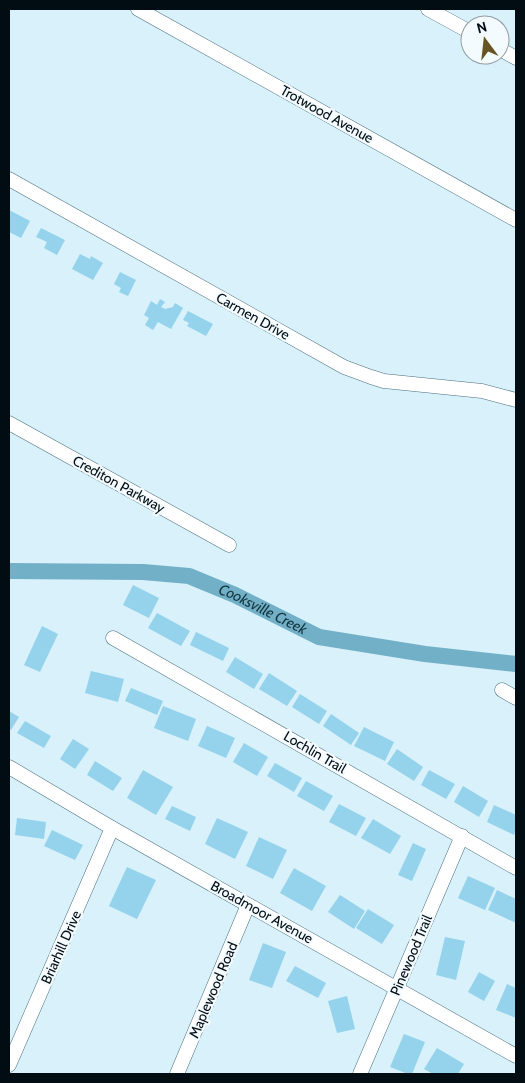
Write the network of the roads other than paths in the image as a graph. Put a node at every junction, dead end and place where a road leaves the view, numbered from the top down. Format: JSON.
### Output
{"nodes":[{"id":1,"x":138,"y":9,"type":"edge"},
{"id":2,"x":428,"y":9,"type":"edge"},
{"id":3,"x":460,"y":27,"type":"edge"},
{"id":4,"x":9,"y":179,"type":"edge"},
{"id":5,"x":516,"y":220,"type":"edge"},
{"id":6,"x":516,"y":400,"type":"edge"},
{"id":7,"x":9,"y":423,"type":"edge"},
{"id":8,"x":229,"y":545,"type":"dead end"},
{"id":9,"x":113,"y":638,"type":"dead end"},
{"id":10,"x":502,"y":690,"type":"dead end"},
{"id":11,"x":516,"y":698,"type":"edge"},
{"id":12,"x":9,"y":767,"type":"edge"},
{"id":13,"x":112,"y":828,"type":"junction"},
{"id":14,"x":462,"y":836,"type":"junction"},
{"id":15,"x":516,"y":868,"type":"edge"},
{"id":16,"x":248,"y":905,"type":"junction"},
{"id":17,"x":396,"y":988,"type":"junction"},
{"id":18,"x":516,"y":1056,"type":"edge"},
{"id":19,"x":9,"y":1065,"type":"edge"},
{"id":20,"x":177,"y":1074,"type":"edge"},
{"id":21,"x":360,"y":1074,"type":"edge"}],
"edges":[{"from":1,"to":5,"type":"street","name":"Trotwood Avenue"},
{"from":2,"to":3,"type":"street"},
{"from":4,"to":6,"type":"street","name":"Carmen Drive"},
{"from":7,"to":8,"type":"street","name":"Crediton Parkway"},
{"from":9,"to":14,"type":"street","name":"Lochlin Trail"},
{"from":10,"to":11,"type":"street"},
{"from":12,"to":13,"type":"street","name":"Broadmoor Avenue"},
{"from":13,"to":16,"type":"street","name":"Broadmoor Avenue"},
{"from":13,"to":19,"type":"street","name":"Briarhill Drive"},
{"from":14,"to":15,"type":"street","name":"Lochlin Trail"},
{"from":14,"to":17,"type":"street","name":"Pinewood Trail"},
{"from":16,"to":17,"type":"street","name":"Broadmoor Avenue"},
{"from":16,"to":20,"type":"street","name":"Maplewood Road"},
{"from":17,"to":18,"type":"street","name":"Broadmoor Avenue"},
{"from":17,"to":21,"type":"street","name":"Pinewood Trail"}]}
